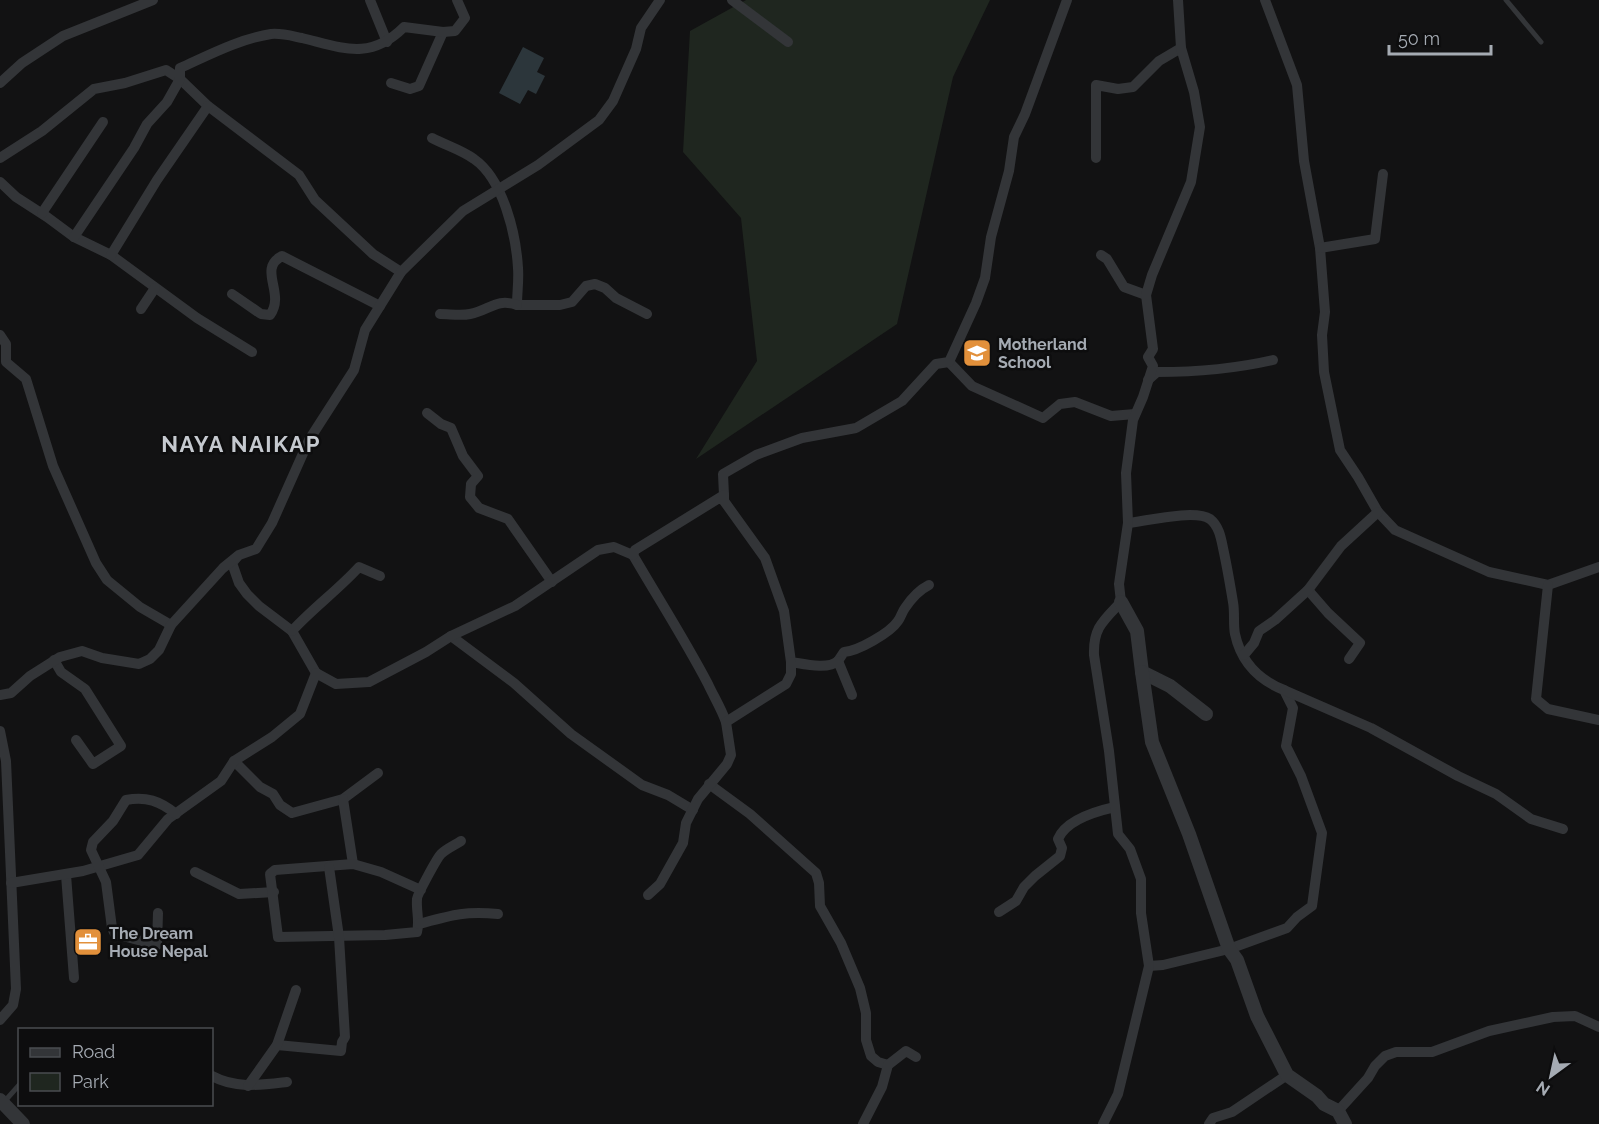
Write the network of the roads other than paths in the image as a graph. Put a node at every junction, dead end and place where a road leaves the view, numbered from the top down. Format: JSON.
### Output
{"nodes":[{"id":1,"x":153,"y":0,"type":"edge"},
{"id":2,"x":370,"y":0,"type":"edge"},
{"id":3,"x":458,"y":0,"type":"edge"},
{"id":4,"x":660,"y":0,"type":"edge"},
{"id":5,"x":732,"y":0,"type":"edge"},
{"id":6,"x":1067,"y":0,"type":"edge"},
{"id":7,"x":1178,"y":0,"type":"edge"},
{"id":8,"x":1265,"y":0,"type":"edge"},
{"id":9,"x":1506,"y":0,"type":"edge"},
{"id":10,"x":443,"y":32,"type":"junction"},
{"id":11,"x":387,"y":42,"type":"junction"},
{"id":12,"x":788,"y":42,"type":"dead end"},
{"id":13,"x":1541,"y":42,"type":"dead end"},
{"id":14,"x":1181,"y":48,"type":"junction"},
{"id":15,"x":180,"y":80,"type":"junction"},
{"id":16,"x":0,"y":83,"type":"edge"},
{"id":17,"x":392,"y":83,"type":"dead end"},
{"id":18,"x":208,"y":106,"type":"junction"},
{"id":19,"x":104,"y":122,"type":"dead end"},
{"id":20,"x":432,"y":138,"type":"dead end"},
{"id":21,"x":0,"y":158,"type":"edge"},
{"id":22,"x":1096,"y":158,"type":"dead end"},
{"id":23,"x":1383,"y":174,"type":"dead end"},
{"id":24,"x":0,"y":182,"type":"edge"},
{"id":25,"x":499,"y":189,"type":"junction"},
{"id":26,"x":42,"y":213,"type":"junction"},
{"id":27,"x":74,"y":237,"type":"junction"},
{"id":28,"x":1320,"y":248,"type":"junction"},
{"id":29,"x":111,"y":255,"type":"junction"},
{"id":30,"x":1101,"y":255,"type":"dead end"},
{"id":31,"x":401,"y":272,"type":"junction"},
{"id":32,"x":155,"y":288,"type":"junction"},
{"id":33,"x":232,"y":294,"type":"dead end"},
{"id":34,"x":1146,"y":295,"type":"junction"},
{"id":35,"x":517,"y":305,"type":"junction"},
{"id":36,"x":380,"y":306,"type":"junction"},
{"id":37,"x":141,"y":309,"type":"dead end"},
{"id":38,"x":440,"y":314,"type":"dead end"},
{"id":39,"x":647,"y":314,"type":"dead end"},
{"id":40,"x":0,"y":334,"type":"edge"},
{"id":41,"x":252,"y":352,"type":"dead end"},
{"id":42,"x":1273,"y":360,"type":"dead end"},
{"id":43,"x":949,"y":362,"type":"junction"},
{"id":44,"x":3,"y":364,"type":"edge"},
{"id":45,"x":1146,"y":382,"type":"junction"},
{"id":46,"x":427,"y":413,"type":"dead end"},
{"id":47,"x":1135,"y":414,"type":"junction"},
{"id":48,"x":724,"y":495,"type":"junction"},
{"id":49,"x":1378,"y":512,"type":"junction"},
{"id":50,"x":1128,"y":523,"type":"junction"},
{"id":51,"x":240,"y":555,"type":"junction"},
{"id":52,"x":633,"y":555,"type":"junction"},
{"id":53,"x":1599,"y":567,"type":"edge"},
{"id":54,"x":380,"y":576,"type":"dead end"},
{"id":55,"x":552,"y":582,"type":"junction"},
{"id":56,"x":929,"y":585,"type":"dead end"},
{"id":57,"x":1548,"y":585,"type":"junction"},
{"id":58,"x":1308,"y":590,"type":"junction"},
{"id":59,"x":1121,"y":602,"type":"junction"},
{"id":60,"x":171,"y":626,"type":"junction"},
{"id":61,"x":292,"y":631,"type":"junction"},
{"id":62,"x":451,"y":636,"type":"junction"},
{"id":63,"x":1244,"y":655,"type":"junction"},
{"id":64,"x":1349,"y":659,"type":"dead end"},
{"id":65,"x":54,"y":660,"type":"junction"},
{"id":66,"x":838,"y":661,"type":"junction"},
{"id":67,"x":791,"y":662,"type":"junction"},
{"id":68,"x":1142,"y":672,"type":"junction"},
{"id":69,"x":316,"y":674,"type":"junction"},
{"id":70,"x":1284,"y":690,"type":"junction"},
{"id":71,"x":0,"y":695,"type":"edge"},
{"id":72,"x":852,"y":695,"type":"dead end"},
{"id":73,"x":1206,"y":714,"type":"dead end"},
{"id":74,"x":1599,"y":720,"type":"edge"},
{"id":75,"x":726,"y":722,"type":"junction"},
{"id":76,"x":0,"y":731,"type":"edge"},
{"id":77,"x":76,"y":740,"type":"dead end"},
{"id":78,"x":234,"y":761,"type":"junction"},
{"id":79,"x":378,"y":773,"type":"dead end"},
{"id":80,"x":709,"y":784,"type":"junction"},
{"id":81,"x":343,"y":799,"type":"junction"},
{"id":82,"x":1115,"y":807,"type":"junction"},
{"id":83,"x":693,"y":810,"type":"junction"},
{"id":84,"x":176,"y":814,"type":"junction"},
{"id":85,"x":1563,"y":830,"type":"dead end"},
{"id":86,"x":461,"y":841,"type":"dead end"},
{"id":87,"x":352,"y":864,"type":"junction"},
{"id":88,"x":100,"y":867,"type":"junction"},
{"id":89,"x":329,"y":867,"type":"junction"},
{"id":90,"x":195,"y":872,"type":"dead end"},
{"id":91,"x":66,"y":875,"type":"junction"},
{"id":92,"x":11,"y":883,"type":"junction"},
{"id":93,"x":421,"y":890,"type":"junction"},
{"id":94,"x":274,"y":892,"type":"junction"},
{"id":95,"x":648,"y":895,"type":"dead end"},
{"id":96,"x":999,"y":912,"type":"dead end"},
{"id":97,"x":158,"y":913,"type":"dead end"},
{"id":98,"x":498,"y":914,"type":"dead end"},
{"id":99,"x":419,"y":924,"type":"junction"},
{"id":100,"x":339,"y":937,"type":"junction"},
{"id":101,"x":1229,"y":950,"type":"junction"},
{"id":102,"x":1149,"y":966,"type":"junction"},
{"id":103,"x":74,"y":978,"type":"dead end"},
{"id":104,"x":296,"y":990,"type":"dead end"},
{"id":105,"x":0,"y":1020,"type":"edge"},
{"id":106,"x":1599,"y":1027,"type":"edge"},
{"id":107,"x":277,"y":1044,"type":"junction"},
{"id":108,"x":916,"y":1057,"type":"dead end"},
{"id":109,"x":888,"y":1065,"type":"junction"},
{"id":110,"x":1287,"y":1075,"type":"junction"},
{"id":111,"x":213,"y":1076,"type":"edge"},
{"id":112,"x":287,"y":1082,"type":"dead end"},
{"id":113,"x":18,"y":1086,"type":"edge"},
{"id":114,"x":248,"y":1086,"type":"junction"},
{"id":115,"x":2,"y":1102,"type":"edge"},
{"id":116,"x":1338,"y":1111,"type":"junction"},
{"id":117,"x":23,"y":1124,"type":"edge"},
{"id":118,"x":863,"y":1124,"type":"edge"},
{"id":119,"x":1102,"y":1124,"type":"edge"},
{"id":120,"x":1209,"y":1124,"type":"edge"},
{"id":121,"x":1345,"y":1124,"type":"edge"}],
"edges":[{"from":1,"to":16,"type":"street"},
{"from":2,"to":11,"type":"street"},
{"from":3,"to":10,"type":"street"},
{"from":4,"to":25,"type":"street"},
{"from":5,"to":12,"type":"street"},
{"from":6,"to":43,"type":"street"},
{"from":7,"to":14,"type":"street"},
{"from":8,"to":28,"type":"street"},
{"from":9,"to":13,"type":"lane"},
{"from":10,"to":11,"type":"street"},
{"from":10,"to":17,"type":"street"},
{"from":11,"to":15,"type":"street"},
{"from":14,"to":22,"type":"street"},
{"from":14,"to":34,"type":"street"},
{"from":15,"to":18,"type":"street"},
{"from":15,"to":21,"type":"street"},
{"from":15,"to":27,"type":"street"},
{"from":18,"to":29,"type":"street"},
{"from":18,"to":31,"type":"street"},
{"from":19,"to":26,"type":"street"},
{"from":20,"to":25,"type":"street"},
{"from":23,"to":28,"type":"street"},
{"from":24,"to":26,"type":"street"},
{"from":25,"to":31,"type":"street"},
{"from":25,"to":35,"type":"street"},
{"from":26,"to":27,"type":"street"},
{"from":27,"to":29,"type":"street"},
{"from":28,"to":49,"type":"street"},
{"from":29,"to":32,"type":"street"},
{"from":30,"to":34,"type":"street"},
{"from":31,"to":36,"type":"street"},
{"from":32,"to":37,"type":"street"},
{"from":32,"to":41,"type":"street"},
{"from":33,"to":36,"type":"street"},
{"from":34,"to":45,"type":"street"},
{"from":35,"to":38,"type":"street"},
{"from":35,"to":39,"type":"street"},
{"from":36,"to":51,"type":"street"},
{"from":40,"to":44,"type":"street"},
{"from":42,"to":45,"type":"street"},
{"from":43,"to":47,"type":"street"},
{"from":43,"to":48,"type":"street"},
{"from":44,"to":60,"type":"street"},
{"from":45,"to":47,"type":"street"},
{"from":46,"to":55,"type":"street"},
{"from":47,"to":50,"type":"street"},
{"from":48,"to":52,"type":"street"},
{"from":48,"to":67,"type":"street"},
{"from":49,"to":57,"type":"street"},
{"from":49,"to":58,"type":"street"},
{"from":50,"to":59,"type":"street"},
{"from":50,"to":63,"type":"street"},
{"from":51,"to":60,"type":"street"},
{"from":51,"to":61,"type":"street"},
{"from":52,"to":55,"type":"street"},
{"from":52,"to":75,"type":"street"},
{"from":53,"to":57,"type":"street"},
{"from":54,"to":61,"type":"street"},
{"from":55,"to":62,"type":"street"},
{"from":56,"to":66,"type":"street"},
{"from":57,"to":74,"type":"street"},
{"from":58,"to":63,"type":"street"},
{"from":58,"to":64,"type":"street"},
{"from":59,"to":68,"type":"street"},
{"from":59,"to":82,"type":"street"},
{"from":60,"to":65,"type":"street"},
{"from":61,"to":69,"type":"street"},
{"from":62,"to":69,"type":"street"},
{"from":62,"to":83,"type":"street"},
{"from":63,"to":70,"type":"street"},
{"from":65,"to":71,"type":"street"},
{"from":65,"to":77,"type":"street"},
{"from":66,"to":67,"type":"street"},
{"from":66,"to":72,"type":"street"},
{"from":67,"to":75,"type":"street"},
{"from":68,"to":73,"type":"street"},
{"from":68,"to":101,"type":"street"},
{"from":69,"to":78,"type":"street"},
{"from":70,"to":85,"type":"street"},
{"from":70,"to":101,"type":"street"},
{"from":75,"to":80,"type":"street"},
{"from":76,"to":92,"type":"street"},
{"from":78,"to":81,"type":"street"},
{"from":78,"to":84,"type":"street"},
{"from":79,"to":81,"type":"street"},
{"from":80,"to":83,"type":"street"},
{"from":80,"to":109,"type":"street"},
{"from":81,"to":87,"type":"street"},
{"from":82,"to":96,"type":"street"},
{"from":82,"to":102,"type":"street"},
{"from":83,"to":95,"type":"street"},
{"from":84,"to":88,"type":"street"},
{"from":84,"to":88,"type":"street"},
{"from":86,"to":93,"type":"street"},
{"from":87,"to":89,"type":"street"},
{"from":87,"to":93,"type":"street"},
{"from":88,"to":91,"type":"street"},
{"from":88,"to":97,"type":"street"},
{"from":89,"to":94,"type":"street"},
{"from":89,"to":100,"type":"street"},
{"from":90,"to":94,"type":"street"},
{"from":91,"to":92,"type":"street"},
{"from":91,"to":103,"type":"street"},
{"from":92,"to":105,"type":"street"},
{"from":93,"to":99,"type":"street"},
{"from":94,"to":100,"type":"street"},
{"from":98,"to":99,"type":"street"},
{"from":99,"to":100,"type":"street"},
{"from":100,"to":107,"type":"street"},
{"from":101,"to":102,"type":"street"},
{"from":101,"to":110,"type":"street"},
{"from":102,"to":119,"type":"street"},
{"from":104,"to":107,"type":"street"},
{"from":106,"to":116,"type":"street"},
{"from":107,"to":114,"type":"street"},
{"from":108,"to":109,"type":"street"},
{"from":109,"to":118,"type":"street"},
{"from":110,"to":116,"type":"street"},
{"from":110,"to":120,"type":"street"},
{"from":111,"to":114,"type":"street"},
{"from":112,"to":114,"type":"street"},
{"from":113,"to":115,"type":"lane"},
{"from":115,"to":117,"type":"street"},
{"from":116,"to":121,"type":"street"}]}
